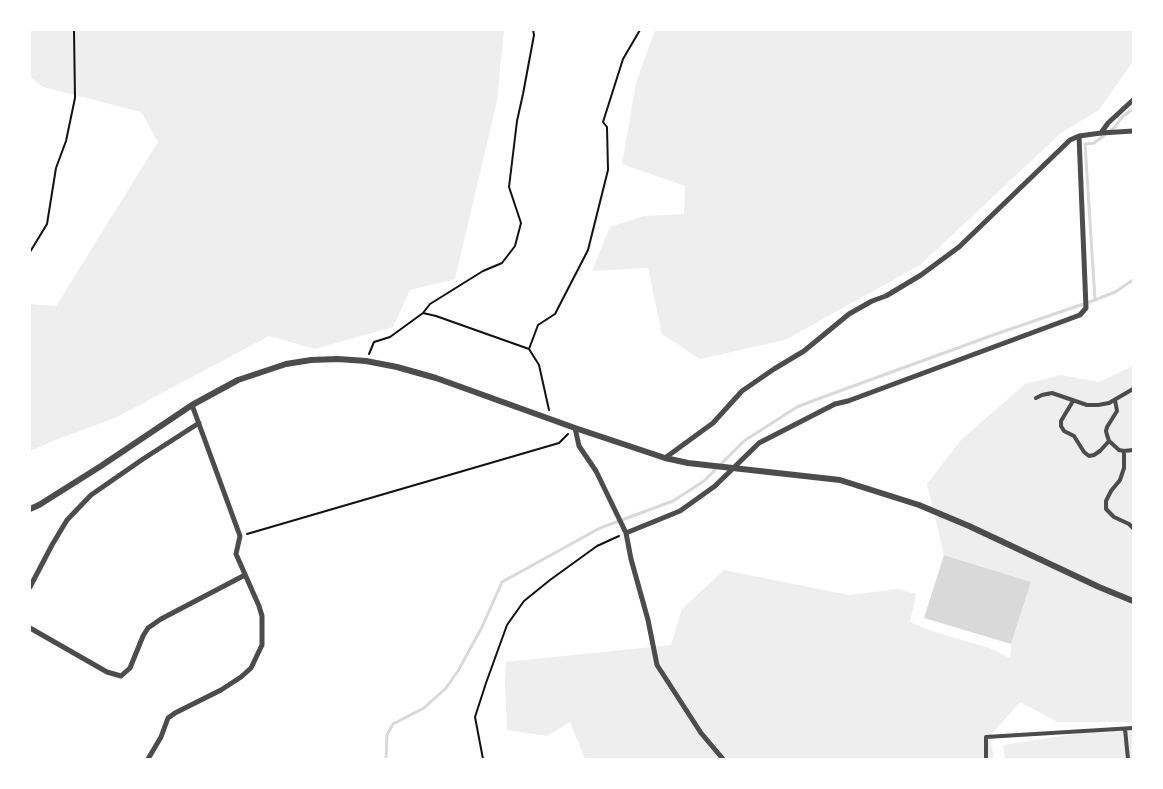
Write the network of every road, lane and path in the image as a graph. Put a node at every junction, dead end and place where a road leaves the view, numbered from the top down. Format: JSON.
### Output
{"nodes":[{"id":1,"x":74,"y":30,"type":"edge"},
{"id":2,"x":533,"y":30,"type":"edge"},
{"id":3,"x":640,"y":30,"type":"edge"},
{"id":4,"x":1133,"y":100,"type":"edge"},
{"id":5,"x":1133,"y":131,"type":"edge"},
{"id":6,"x":1101,"y":132,"type":"junction"},
{"id":7,"x":1079,"y":136,"type":"junction"},
{"id":8,"x":30,"y":252,"type":"edge"},
{"id":9,"x":423,"y":313,"type":"junction"},
{"id":10,"x":529,"y":349,"type":"junction"},
{"id":11,"x":366,"y":361,"type":"junction"},
{"id":12,"x":1133,"y":388,"type":"edge"},
{"id":13,"x":1036,"y":398,"type":"dead end"},
{"id":14,"x":1115,"y":400,"type":"junction"},
{"id":15,"x":1073,"y":401,"type":"junction"},
{"id":16,"x":192,"y":405,"type":"junction"},
{"id":17,"x":548,"y":418,"type":"junction"},
{"id":18,"x":199,"y":423,"type":"junction"},
{"id":19,"x":575,"y":428,"type":"junction"},
{"id":20,"x":1118,"y":440,"type":"dead end"},
{"id":21,"x":1109,"y":441,"type":"junction"},
{"id":22,"x":1114,"y":446,"type":"junction"},
{"id":23,"x":1133,"y":450,"type":"edge"},
{"id":24,"x":1124,"y":451,"type":"junction"},
{"id":25,"x":665,"y":458,"type":"junction"},
{"id":26,"x":30,"y":509,"type":"edge"},
{"id":27,"x":1133,"y":528,"type":"edge"},
{"id":28,"x":626,"y":533,"type":"junction"},
{"id":29,"x":240,"y":536,"type":"junction"},
{"id":30,"x":245,"y":575,"type":"junction"},
{"id":31,"x":30,"y":587,"type":"edge"},
{"id":32,"x":1133,"y":601,"type":"edge"},
{"id":33,"x":30,"y":628,"type":"edge"},
{"id":34,"x":1133,"y":728,"type":"edge"},
{"id":35,"x":1125,"y":729,"type":"junction"},
{"id":36,"x":148,"y":759,"type":"edge"},
{"id":37,"x":483,"y":759,"type":"edge"},
{"id":38,"x":723,"y":759,"type":"edge"},
{"id":39,"x":986,"y":759,"type":"edge"},
{"id":40,"x":1128,"y":759,"type":"edge"}],
"edges":[{"from":1,"to":8,"type":"path"},
{"from":2,"to":9,"type":"path"},
{"from":3,"to":10,"type":"path"},
{"from":4,"to":6,"type":"street"},
{"from":5,"to":6,"type":"street"},
{"from":6,"to":7,"type":"street"},
{"from":7,"to":25,"type":"street"},
{"from":7,"to":28,"type":"street"},
{"from":9,"to":10,"type":"path"},
{"from":9,"to":11,"type":"path"},
{"from":10,"to":17,"type":"path"},
{"from":11,"to":16,"type":"street"},
{"from":11,"to":17,"type":"street"},
{"from":12,"to":14,"type":"street"},
{"from":13,"to":15,"type":"street"},
{"from":14,"to":15,"type":"street"},
{"from":14,"to":21,"type":"street"},
{"from":15,"to":21,"type":"street"},
{"from":16,"to":18,"type":"street"},
{"from":16,"to":26,"type":"street"},
{"from":17,"to":19,"type":"street"},
{"from":18,"to":29,"type":"street"},
{"from":18,"to":31,"type":"street"},
{"from":19,"to":25,"type":"street"},
{"from":19,"to":28,"type":"street"},
{"from":19,"to":29,"type":"path"},
{"from":20,"to":22,"type":"street"},
{"from":21,"to":22,"type":"street"},
{"from":22,"to":24,"type":"street"},
{"from":23,"to":24,"type":"street"},
{"from":24,"to":27,"type":"street"},
{"from":25,"to":32,"type":"street"},
{"from":28,"to":37,"type":"path"},
{"from":28,"to":38,"type":"street"},
{"from":29,"to":30,"type":"street"},
{"from":30,"to":33,"type":"street"},
{"from":30,"to":36,"type":"street"},
{"from":34,"to":35,"type":"street"},
{"from":35,"to":39,"type":"street"},
{"from":35,"to":40,"type":"street"}]}
